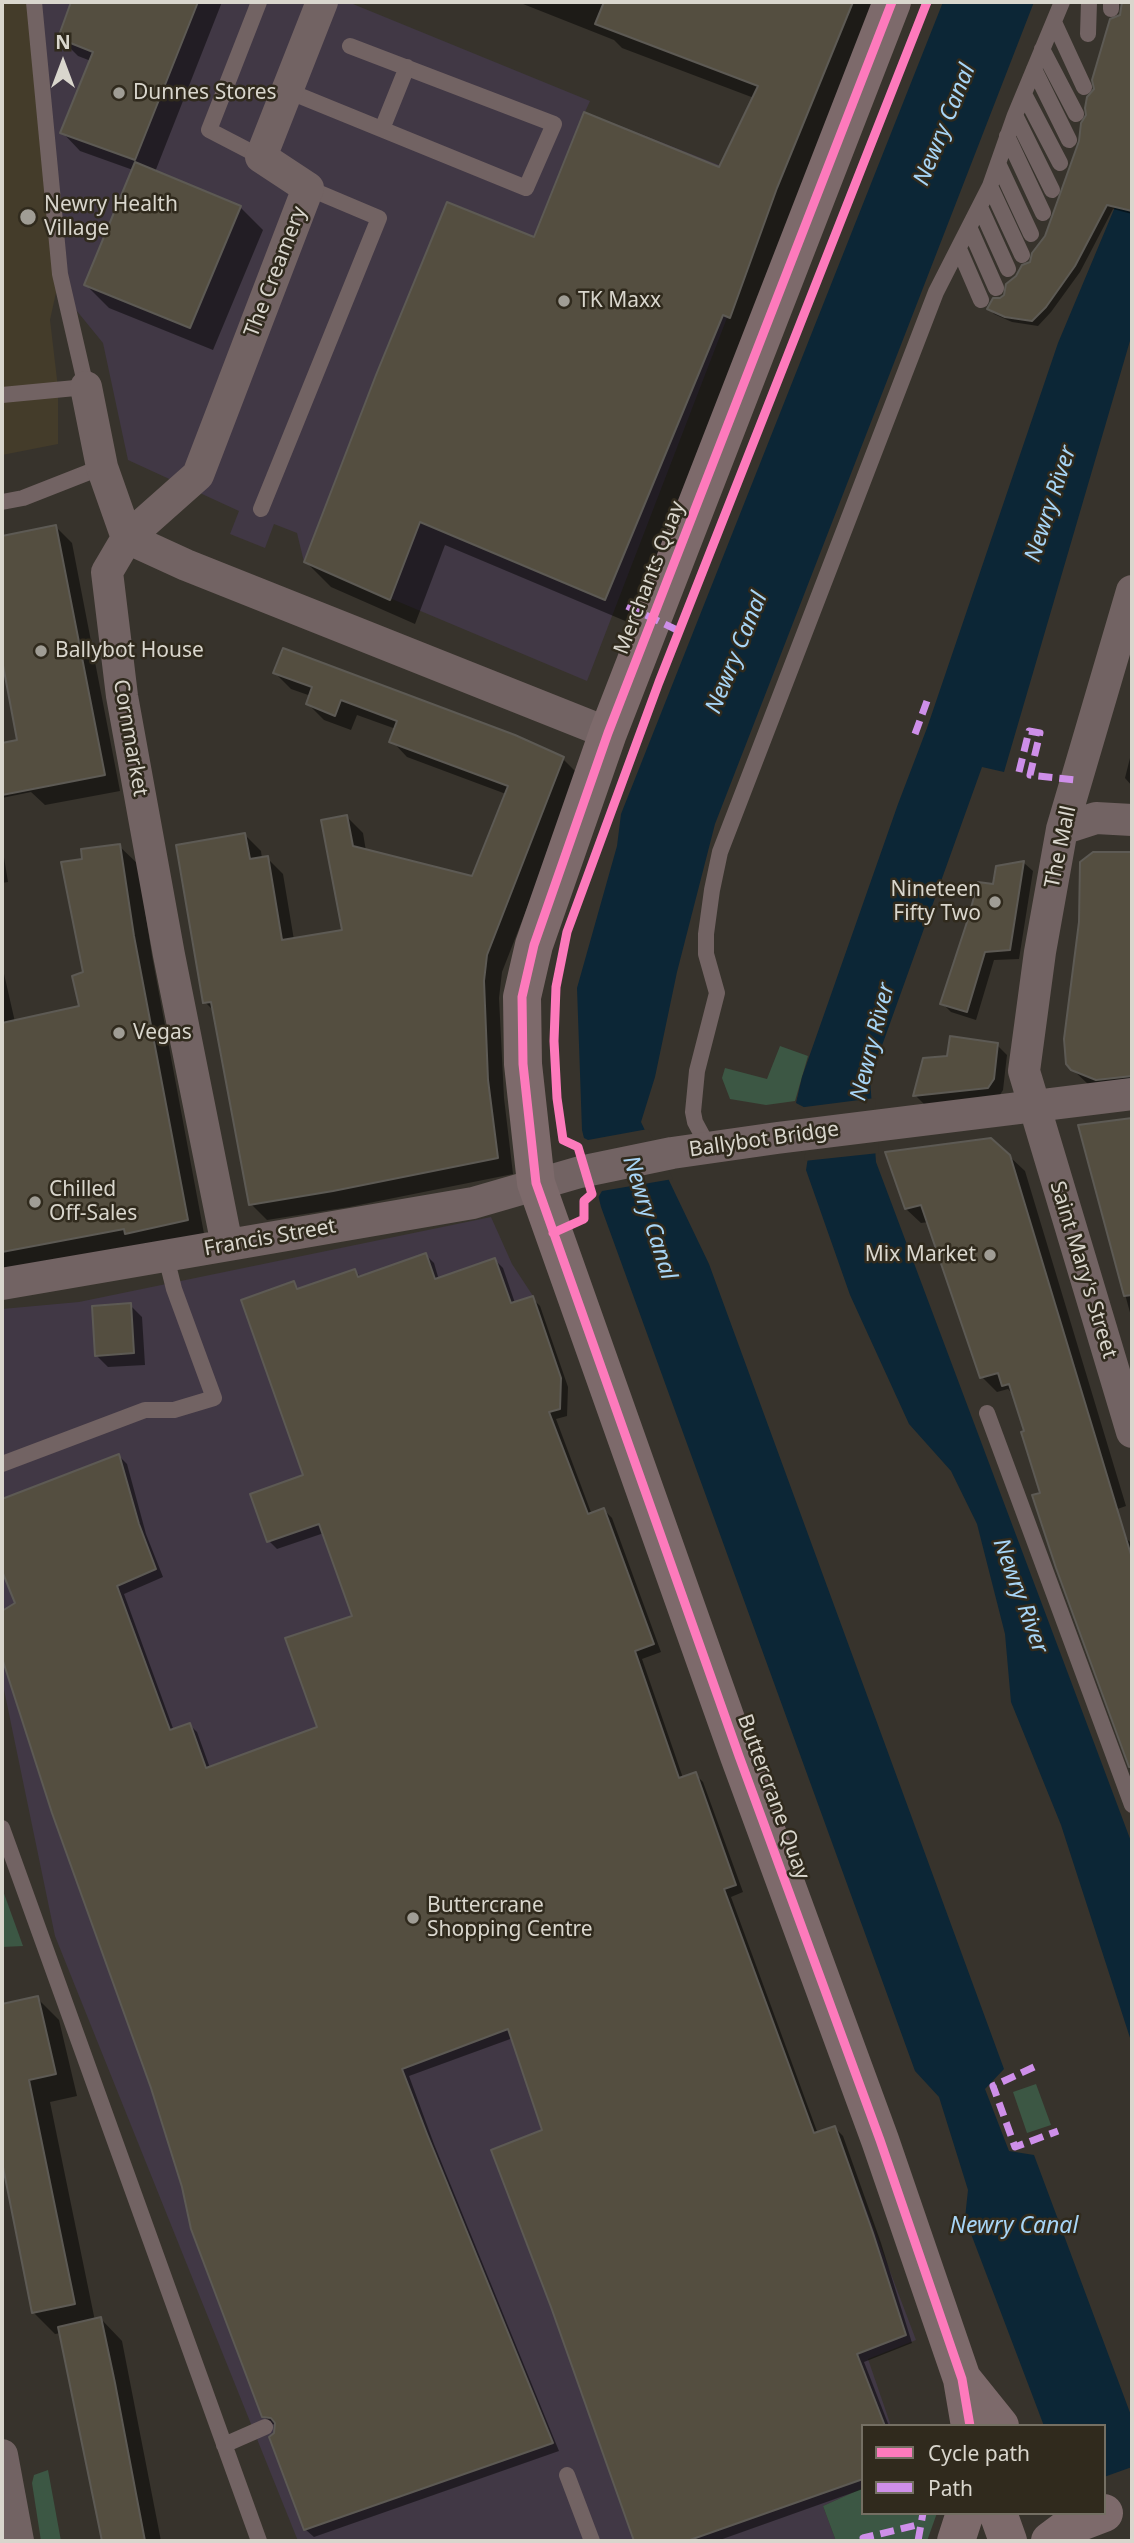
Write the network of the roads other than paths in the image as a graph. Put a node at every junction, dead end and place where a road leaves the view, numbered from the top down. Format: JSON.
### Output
{"nodes":[{"id":1,"x":34,"y":2,"type":"edge"},
{"id":2,"x":259,"y":2,"type":"edge"},
{"id":3,"x":323,"y":2,"type":"edge"},
{"id":4,"x":892,"y":2,"type":"edge"},
{"id":5,"x":1062,"y":2,"type":"edge"},
{"id":6,"x":1089,"y":2,"type":"edge"},
{"id":7,"x":1054,"y":22,"type":"junction"},
{"id":8,"x":1088,"y":34,"type":"dead end"},
{"id":9,"x":350,"y":46,"type":"dead end"},
{"id":10,"x":1042,"y":49,"type":"junction"},
{"id":11,"x":407,"y":67,"type":"junction"},
{"id":12,"x":1034,"y":69,"type":"junction"},
{"id":13,"x":1084,"y":87,"type":"dead end"},
{"id":14,"x":288,"y":91,"type":"junction"},
{"id":15,"x":1024,"y":94,"type":"junction"},
{"id":16,"x":1076,"y":114,"type":"dead end"},
{"id":17,"x":1015,"y":115,"type":"junction"},
{"id":18,"x":382,"y":129,"type":"junction"},
{"id":19,"x":1007,"y":136,"type":"junction"},
{"id":20,"x":1069,"y":140,"type":"dead end"},
{"id":21,"x":261,"y":157,"type":"junction"},
{"id":22,"x":998,"y":163,"type":"junction"},
{"id":23,"x":1060,"y":163,"type":"dead end"},
{"id":24,"x":990,"y":186,"type":"junction"},
{"id":25,"x":308,"y":188,"type":"junction"},
{"id":26,"x":1052,"y":190,"type":"dead end"},
{"id":27,"x":980,"y":207,"type":"junction"},
{"id":28,"x":1043,"y":213,"type":"dead end"},
{"id":29,"x":970,"y":229,"type":"junction"},
{"id":30,"x":1031,"y":234,"type":"dead end"},
{"id":31,"x":959,"y":249,"type":"junction"},
{"id":32,"x":1022,"y":255,"type":"dead end"},
{"id":33,"x":1008,"y":269,"type":"dead end"},
{"id":34,"x":996,"y":288,"type":"dead end"},
{"id":35,"x":981,"y":300,"type":"dead end"},
{"id":36,"x":86,"y":387,"type":"junction"},
{"id":37,"x":2,"y":395,"type":"edge"},
{"id":38,"x":102,"y":467,"type":"junction"},
{"id":39,"x":2,"y":502,"type":"edge"},
{"id":40,"x":261,"y":509,"type":"dead end"},
{"id":41,"x":127,"y":538,"type":"junction"},
{"id":42,"x":1132,"y":591,"type":"edge"},
{"id":43,"x":608,"y":733,"type":"junction"},
{"id":44,"x":1132,"y":820,"type":"edge"},
{"id":45,"x":1062,"y":829,"type":"junction"},
{"id":46,"x":1132,"y":1094,"type":"edge"},
{"id":47,"x":1033,"y":1107,"type":"junction"},
{"id":48,"x":702,"y":1135,"type":"junction"},
{"id":49,"x":536,"y":1183,"type":"junction"},
{"id":50,"x":227,"y":1245,"type":"junction"},
{"id":51,"x":166,"y":1257,"type":"junction"},
{"id":52,"x":2,"y":1284,"type":"edge"},
{"id":53,"x":987,"y":1413,"type":"dead end"},
{"id":54,"x":1132,"y":1432,"type":"edge"},
{"id":55,"x":2,"y":1464,"type":"edge"},
{"id":56,"x":1132,"y":1805,"type":"edge"},
{"id":57,"x":2,"y":1828,"type":"edge"},
{"id":58,"x":962,"y":2379,"type":"junction"},
{"id":59,"x":970,"y":2424,"type":"edge"},
{"id":60,"x":998,"y":2424,"type":"edge"},
{"id":61,"x":265,"y":2427,"type":"dead end"},
{"id":62,"x":223,"y":2445,"type":"junction"},
{"id":63,"x":2,"y":2455,"type":"edge"},
{"id":64,"x":567,"y":2475,"type":"dead end"},
{"id":65,"x":1132,"y":2502,"type":"edge"},
{"id":66,"x":1106,"y":2513,"type":"edge"},
{"id":67,"x":964,"y":2515,"type":"edge"},
{"id":68,"x":999,"y":2515,"type":"edge"},
{"id":69,"x":1039,"y":2515,"type":"edge"},
{"id":70,"x":1102,"y":2515,"type":"edge"},
{"id":71,"x":1074,"y":2527,"type":"edge"},
{"id":72,"x":18,"y":2541,"type":"edge"},
{"id":73,"x":259,"y":2541,"type":"edge"},
{"id":74,"x":592,"y":2541,"type":"edge"},
{"id":75,"x":956,"y":2541,"type":"edge"},
{"id":76,"x":1008,"y":2541,"type":"edge"}],
"edges":[{"from":1,"to":36,"type":"lane"},
{"from":2,"to":21,"type":"lane"},
{"from":3,"to":14,"type":"street"},
{"from":4,"to":43,"type":"main road","name":"Merchants Quay"},
{"from":5,"to":7,"type":"lane"},
{"from":6,"to":8,"type":"lane"},
{"from":7,"to":10,"type":"lane"},
{"from":7,"to":13,"type":"lane"},
{"from":9,"to":11,"type":"lane"},
{"from":10,"to":12,"type":"lane"},
{"from":10,"to":16,"type":"lane"},
{"from":11,"to":18,"type":"lane"},
{"from":11,"to":18,"type":"lane"},
{"from":12,"to":15,"type":"lane"},
{"from":12,"to":20,"type":"lane"},
{"from":14,"to":18,"type":"lane"},
{"from":14,"to":21,"type":"street"},
{"from":15,"to":17,"type":"lane"},
{"from":15,"to":23,"type":"lane"},
{"from":17,"to":19,"type":"lane"},
{"from":17,"to":26,"type":"lane"},
{"from":19,"to":22,"type":"lane"},
{"from":19,"to":28,"type":"lane"},
{"from":21,"to":25,"type":"street","name":"The Creamery"},
{"from":22,"to":24,"type":"lane"},
{"from":22,"to":30,"type":"lane"},
{"from":24,"to":27,"type":"lane"},
{"from":24,"to":32,"type":"lane"},
{"from":25,"to":40,"type":"lane"},
{"from":25,"to":41,"type":"street","name":"The Creamery"},
{"from":27,"to":29,"type":"lane"},
{"from":27,"to":33,"type":"lane"},
{"from":29,"to":31,"type":"lane"},
{"from":29,"to":34,"type":"lane"},
{"from":31,"to":35,"type":"lane"},
{"from":31,"to":48,"type":"lane"},
{"from":36,"to":37,"type":"lane"},
{"from":36,"to":38,"type":"street"},
{"from":38,"to":39,"type":"lane"},
{"from":38,"to":41,"type":"street"},
{"from":41,"to":43,"type":"street"},
{"from":41,"to":50,"type":"street","name":"Cornmarket"},
{"from":42,"to":45,"type":"street","name":"The Mall"},
{"from":43,"to":49,"type":"main road","name":"Merchants Quay"},
{"from":44,"to":45,"type":"street"},
{"from":45,"to":47,"type":"street","name":"The Mall"},
{"from":46,"to":47,"type":"street","name":"Ballybot Bridge"},
{"from":47,"to":48,"type":"street","name":"Ballybot Bridge"},
{"from":47,"to":54,"type":"street","name":"Saint Mary's Street"},
{"from":48,"to":49,"type":"street","name":"Ballybot Bridge"},
{"from":49,"to":50,"type":"street","name":"Francis Street"},
{"from":49,"to":58,"type":"main road","name":"Buttercrane Quay"},
{"from":50,"to":51,"type":"street","name":"Francis Street"},
{"from":51,"to":52,"type":"street","name":"Francis Street"},
{"from":51,"to":55,"type":"lane"},
{"from":53,"to":56,"type":"lane"},
{"from":57,"to":62,"type":"lane"},
{"from":58,"to":59,"type":"main road","name":"Buttercrane Quay"},
{"from":58,"to":60,"type":"main road","name":"Buttercrane Quay"},
{"from":61,"to":62,"type":"lane"},
{"from":62,"to":73,"type":"lane"},
{"from":63,"to":72,"type":"street"},
{"from":64,"to":74,"type":"lane"},
{"from":65,"to":66,"type":"main road"},
{"from":67,"to":75,"type":"main road"},
{"from":68,"to":76,"type":"main road"},
{"from":69,"to":71,"type":"main road"},
{"from":70,"to":71,"type":"main road"}]}
